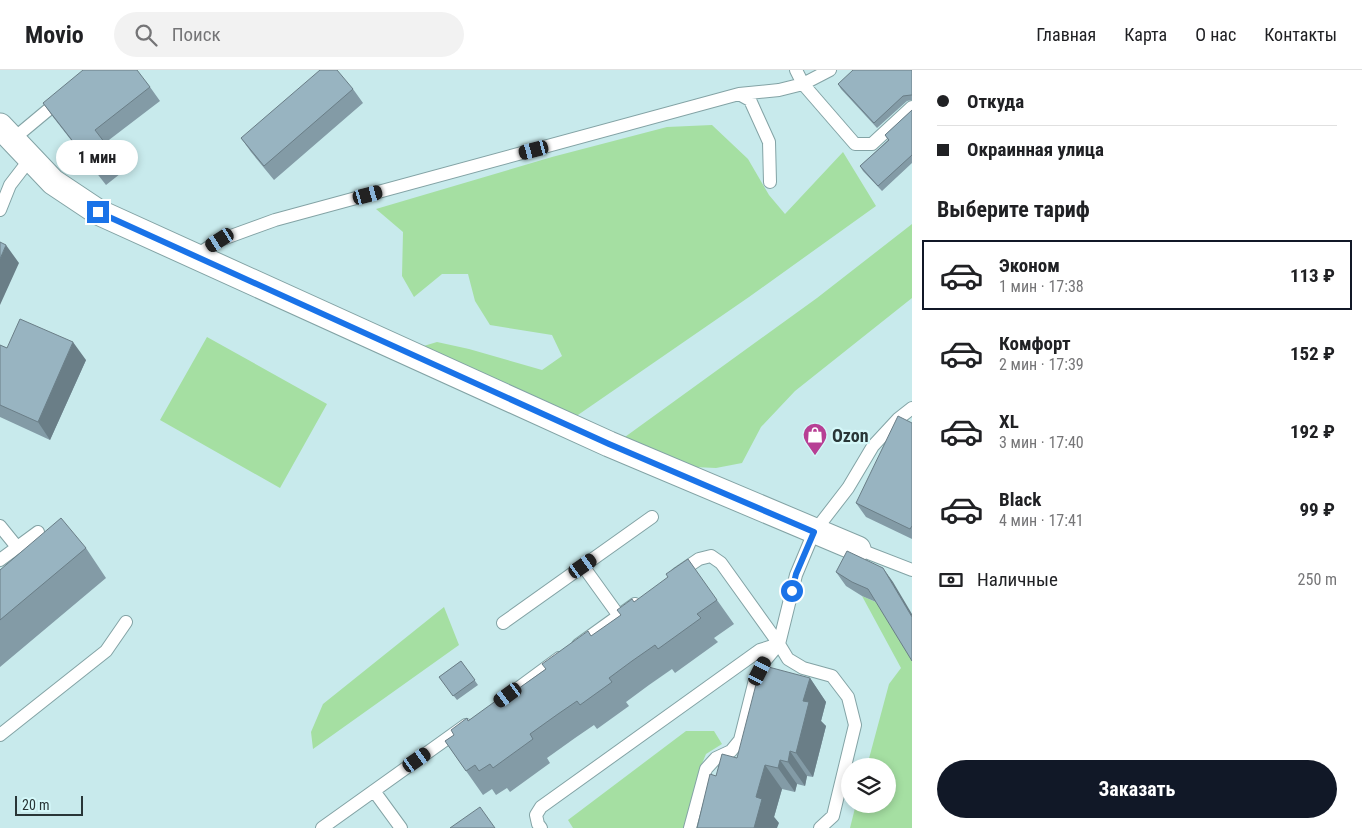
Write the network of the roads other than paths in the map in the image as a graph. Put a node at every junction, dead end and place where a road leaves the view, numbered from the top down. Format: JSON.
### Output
{"nodes":[{"id":1,"x":796,"y":70,"type":"edge"},
{"id":2,"x":830,"y":70,"type":"edge"},
{"id":3,"x":803,"y":84,"type":"junction"},
{"id":4,"x":74,"y":89,"type":"edge"},
{"id":5,"x":738,"y":94,"type":"junction"},
{"id":6,"x":912,"y":107,"type":"edge"},
{"id":7,"x":6,"y":133,"type":"edge"},
{"id":8,"x":30,"y":159,"type":"junction"},
{"id":9,"x":770,"y":182,"type":"dead end"},
{"id":10,"x":0,"y":210,"type":"edge"},
{"id":11,"x":195,"y":256,"type":"junction"},
{"id":12,"x":912,"y":408,"type":"edge"},
{"id":13,"x":652,"y":517,"type":"dead end"},
{"id":14,"x":0,"y":526,"type":"edge"},
{"id":15,"x":38,"y":532,"type":"dead end"},
{"id":16,"x":814,"y":532,"type":"junction"},
{"id":17,"x":17,"y":547,"type":"junction"},
{"id":18,"x":858,"y":549,"type":"joint"},
{"id":19,"x":0,"y":560,"type":"edge"},
{"id":20,"x":583,"y":566,"type":"junction"},
{"id":21,"x":912,"y":570,"type":"edge"},
{"id":22,"x":664,"y":583,"type":"edge"},
{"id":23,"x":642,"y":600,"type":"edge"},
{"id":24,"x":618,"y":616,"type":"junction"},
{"id":25,"x":126,"y":622,"type":"dead end"},
{"id":26,"x":503,"y":623,"type":"dead end"},
{"id":27,"x":779,"y":644,"type":"junction"},
{"id":28,"x":493,"y":706,"type":"edge"},
{"id":29,"x":478,"y":717,"type":"edge"},
{"id":30,"x":0,"y":734,"type":"edge"},
{"id":31,"x":374,"y":791,"type":"junction"},
{"id":32,"x":327,"y":827,"type":"edge"},
{"id":33,"x":401,"y":828,"type":"edge"},
{"id":34,"x":541,"y":828,"type":"edge"},
{"id":35,"x":690,"y":828,"type":"edge"},
{"id":36,"x":820,"y":828,"type":"edge"}],
"edges":[{"from":1,"to":3,"type":"lane"},
{"from":2,"to":3,"type":"lane"},
{"from":3,"to":5,"type":"lane"},
{"from":3,"to":6,"type":"lane"},
{"from":4,"to":7,"type":"lane"},
{"from":5,"to":9,"type":"lane"},
{"from":5,"to":11,"type":"lane"},
{"from":7,"to":8,"type":"street"},
{"from":8,"to":10,"type":"lane"},
{"from":8,"to":11,"type":"street"},
{"from":11,"to":16,"type":"street"},
{"from":12,"to":16,"type":"lane"},
{"from":13,"to":20,"type":"lane"},
{"from":14,"to":17,"type":"lane"},
{"from":15,"to":17,"type":"lane"},
{"from":16,"to":18,"type":"street"},
{"from":16,"to":27,"type":"lane"},
{"from":17,"to":19,"type":"lane"},
{"from":18,"to":21,"type":"lane"},
{"from":20,"to":24,"type":"lane"},
{"from":20,"to":26,"type":"lane"},
{"from":22,"to":27,"type":"lane"},
{"from":23,"to":24,"type":"lane"},
{"from":24,"to":28,"type":"lane"},
{"from":25,"to":30,"type":"lane"},
{"from":27,"to":34,"type":"lane"},
{"from":27,"to":35,"type":"lane"},
{"from":27,"to":36,"type":"lane"},
{"from":29,"to":31,"type":"lane"},
{"from":31,"to":32,"type":"lane"},
{"from":31,"to":33,"type":"lane"}]}
